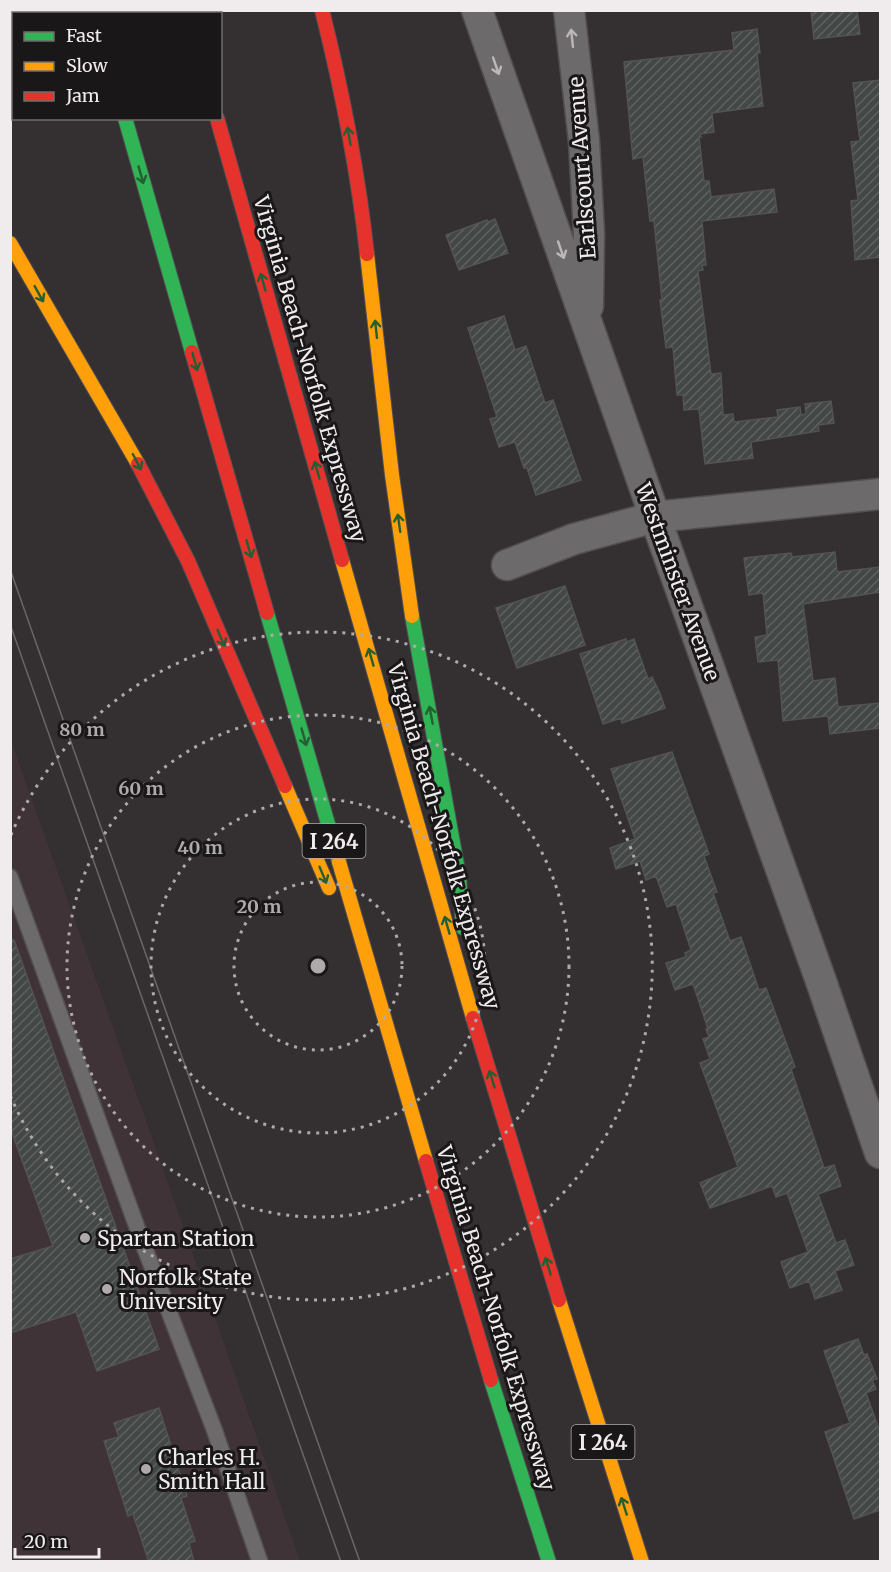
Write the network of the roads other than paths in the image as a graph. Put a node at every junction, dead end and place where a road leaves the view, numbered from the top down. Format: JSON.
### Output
{"nodes":[{"id":1,"x":322,"y":10,"type":"edge"},
{"id":2,"x":477,"y":10,"type":"edge"},
{"id":3,"x":569,"y":10,"type":"edge"},
{"id":4,"x":126,"y":120,"type":"edge"},
{"id":5,"x":218,"y":120,"type":"edge"},
{"id":6,"x":10,"y":243,"type":"edge"},
{"id":7,"x":588,"y":327,"type":"junction"},
{"id":8,"x":880,"y":494,"type":"edge"},
{"id":9,"x":655,"y":517,"type":"junction"},
{"id":10,"x":507,"y":565,"type":"dead end"},
{"id":11,"x":10,"y":877,"type":"edge"},
{"id":12,"x":332,"y":896,"type":"dead end"},
{"id":13,"x":342,"y":918,"type":"dead end"},
{"id":14,"x":469,"y":1002,"type":"junction"},
{"id":15,"x":383,"y":1015,"type":"junction"},
{"id":16,"x":880,"y":1153,"type":"edge"},
{"id":17,"x":260,"y":1562,"type":"edge"},
{"id":18,"x":549,"y":1562,"type":"edge"},
{"id":19,"x":642,"y":1562,"type":"edge"}],
"edges":[{"from":14,"to":1,"type":"highway","one_way":true},
{"from":2,"to":7,"type":"street","name":"Westminster Avenue","one_way":true},
{"from":7,"to":3,"type":"street","name":"Earlscourt Avenue","one_way":true},
{"from":4,"to":15,"type":"highway","name":"Virginia Beach-Norfolk Expressway","number":"I 264","one_way":true},
{"from":14,"to":5,"type":"highway","name":"Virginia Beach-Norfolk Expressway","number":"I 264","one_way":true},
{"from":6,"to":12,"type":"highway","one_way":true},
{"from":7,"to":9,"type":"street","name":"Westminster Avenue"},
{"from":8,"to":9,"type":"street"},
{"from":9,"to":10,"type":"street"},
{"from":9,"to":16,"type":"street","name":"Westminster Avenue"},
{"from":11,"to":17,"type":"lane"},
{"from":13,"to":15,"type":"highway"},
{"from":19,"to":14,"type":"highway","name":"Virginia Beach-Norfolk Expressway","number":"I 264","one_way":true},
{"from":15,"to":18,"type":"highway","name":"Virginia Beach-Norfolk Expressway","number":"I 264"}]}
